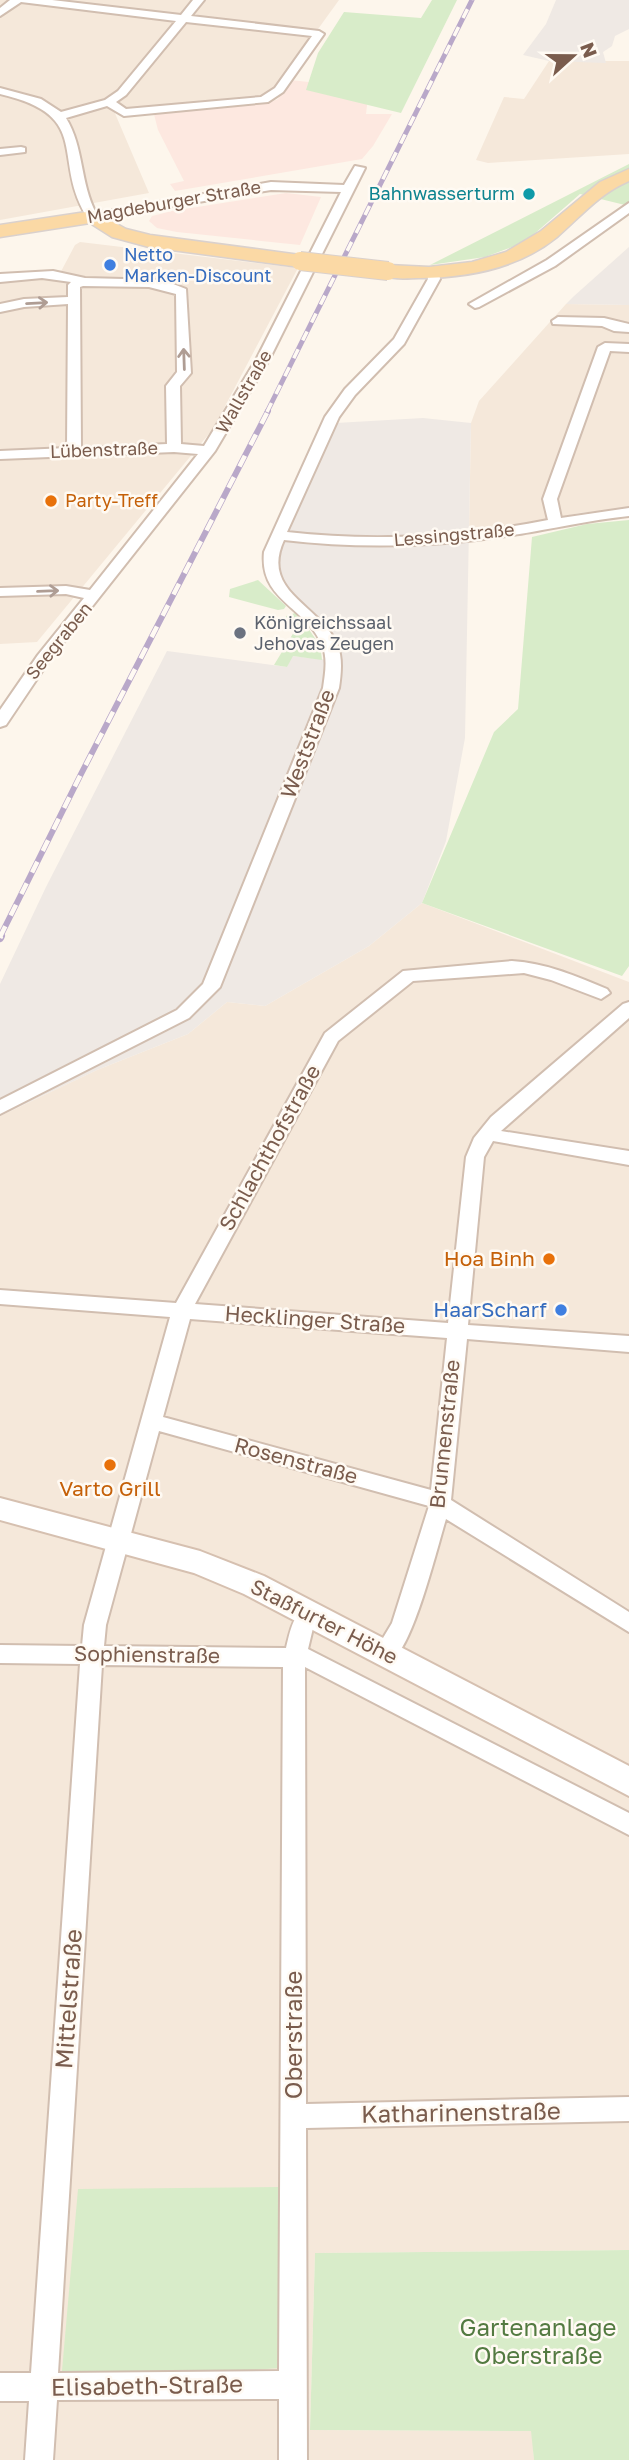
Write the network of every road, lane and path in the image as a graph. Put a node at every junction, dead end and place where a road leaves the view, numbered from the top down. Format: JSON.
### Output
{"nodes":[{"id":1,"x":17,"y":0,"type":"edge"},
{"id":2,"x":24,"y":0,"type":"edge"},
{"id":3,"x":198,"y":0,"type":"edge"},
{"id":4,"x":0,"y":13,"type":"edge"},
{"id":5,"x":183,"y":19,"type":"junction"},
{"id":6,"x":0,"y":91,"type":"edge"},
{"id":7,"x":109,"y":102,"type":"junction"},
{"id":8,"x":60,"y":116,"type":"junction"},
{"id":9,"x":21,"y":150,"type":"dead end"},
{"id":10,"x":0,"y":152,"type":"edge"},
{"id":11,"x":359,"y":168,"type":"dead end"},
{"id":12,"x":629,"y":174,"type":"edge"},
{"id":13,"x":348,"y":189,"type":"junction"},
{"id":14,"x":629,"y":207,"type":"edge"},
{"id":15,"x":141,"y":208,"type":"junction"},
{"id":16,"x":93,"y":217,"type":"junction"},
{"id":17,"x":0,"y":231,"type":"edge"},
{"id":18,"x":132,"y":238,"type":"junction"},
{"id":19,"x":433,"y":272,"type":"junction"},
{"id":20,"x":0,"y":278,"type":"edge"},
{"id":21,"x":82,"y":282,"type":"junction"},
{"id":22,"x":74,"y":300,"type":"junction"},
{"id":23,"x":475,"y":304,"type":"dead end"},
{"id":24,"x":0,"y":309,"type":"edge"},
{"id":25,"x":558,"y":321,"type":"dead end"},
{"id":26,"x":629,"y":328,"type":"edge"},
{"id":27,"x":629,"y":348,"type":"edge"},
{"id":28,"x":174,"y":448,"type":"junction"},
{"id":29,"x":208,"y":451,"type":"junction"},
{"id":30,"x":74,"y":452,"type":"junction"},
{"id":31,"x":0,"y":455,"type":"edge"},
{"id":32,"x":629,"y":512,"type":"edge"},
{"id":33,"x":556,"y":522,"type":"junction"},
{"id":34,"x":277,"y":536,"type":"junction"},
{"id":35,"x":0,"y":592,"type":"edge"},
{"id":36,"x":95,"y":595,"type":"junction"},
{"id":37,"x":0,"y":722,"type":"edge"},
{"id":38,"x":601,"y":993,"type":"dead end"},
{"id":39,"x":625,"y":1017,"type":"edge"},
{"id":40,"x":0,"y":1108,"type":"edge"},
{"id":41,"x":488,"y":1133,"type":"junction"},
{"id":42,"x":629,"y":1158,"type":"edge"},
{"id":43,"x":0,"y":1297,"type":"edge"},
{"id":44,"x":182,"y":1310,"type":"junction"},
{"id":45,"x":457,"y":1331,"type":"junction"},
{"id":46,"x":629,"y":1344,"type":"edge"},
{"id":47,"x":150,"y":1422,"type":"junction"},
{"id":48,"x":440,"y":1503,"type":"junction"},
{"id":49,"x":0,"y":1509,"type":"edge"},
{"id":50,"x":119,"y":1541,"type":"junction"},
{"id":51,"x":311,"y":1614,"type":"junction"},
{"id":52,"x":629,"y":1623,"type":"edge"},
{"id":53,"x":385,"y":1653,"type":"junction"},
{"id":54,"x":0,"y":1654,"type":"edge"},
{"id":55,"x":92,"y":1654,"type":"junction"},
{"id":56,"x":294,"y":1658,"type":"junction"},
{"id":57,"x":629,"y":1782,"type":"edge"},
{"id":58,"x":629,"y":1825,"type":"edge"},
{"id":59,"x":629,"y":2109,"type":"edge"},
{"id":60,"x":293,"y":2116,"type":"junction"},
{"id":61,"x":294,"y":2385,"type":"junction"},
{"id":62,"x":0,"y":2387,"type":"edge"},
{"id":63,"x":45,"y":2387,"type":"junction"},
{"id":64,"x":39,"y":2460,"type":"edge"},
{"id":65,"x":293,"y":2460,"type":"edge"}],
"edges":[{"from":1,"to":4,"type":"street"},
{"from":2,"to":5,"type":"street"},
{"from":3,"to":5,"type":"street"},
{"from":5,"to":7,"type":"street"},
{"from":5,"to":7,"type":"street"},
{"from":6,"to":8,"type":"street"},
{"from":7,"to":8,"type":"street"},
{"from":8,"to":16,"type":"street"},
{"from":9,"to":10,"type":"street"},
{"from":11,"to":13,"type":"street","name":"Wallstraße"},
{"from":12,"to":19,"type":"main road"},
{"from":13,"to":15,"type":"street","name":"Magdeburger Straße"},
{"from":13,"to":29,"type":"street","name":"Wallstraße"},
{"from":14,"to":23,"type":"street"},
{"from":15,"to":16,"type":"street","name":"Magdeburger Straße"},
{"from":15,"to":18,"type":"street"},
{"from":16,"to":17,"type":"main road","name":"Magdeburger Straße"},
{"from":16,"to":18,"type":"main road"},
{"from":18,"to":19,"type":"main road","bridge":true},
{"from":19,"to":34,"type":"street","name":"Weststraße"},
{"from":20,"to":21,"type":"street"},
{"from":21,"to":22,"type":"street"},
{"from":28,"to":21,"type":"street","one_way":true},
{"from":24,"to":22,"type":"street","one_way":true},
{"from":22,"to":30,"type":"street"},
{"from":25,"to":26,"type":"street"},
{"from":27,"to":33,"type":"street"},
{"from":28,"to":29,"type":"street","name":"Lübenstraße"},
{"from":28,"to":30,"type":"street","name":"Lübenstraße"},
{"from":29,"to":36,"type":"street","name":"Wallstraße"},
{"from":30,"to":31,"type":"street","name":"Lübenstraße"},
{"from":32,"to":33,"type":"street","name":"Lessingstraße"},
{"from":33,"to":34,"type":"street","name":"Lessingstraße"},
{"from":34,"to":40,"type":"street","name":"Weststraße"},
{"from":35,"to":36,"type":"street","one_way":true},
{"from":36,"to":37,"type":"street","name":"Seegraben"},
{"from":38,"to":44,"type":"street","name":"Schlachthofstraße"},
{"from":39,"to":41,"type":"street","name":"Brunnenstraße"},
{"from":41,"to":42,"type":"street"},
{"from":41,"to":45,"type":"street","name":"Brunnenstraße"},
{"from":43,"to":44,"type":"street","name":"Hecklinger Straße"},
{"from":44,"to":45,"type":"street","name":"Hecklinger Straße"},
{"from":44,"to":47,"type":"street","name":"Schlachthofstraße"},
{"from":45,"to":46,"type":"street","name":"Hecklinger Straße"},
{"from":45,"to":48,"type":"street","name":"Brunnenstraße"},
{"from":47,"to":48,"type":"street","name":"Rosenstraße"},
{"from":47,"to":50,"type":"street","name":"Schlachthofstraße"},
{"from":48,"to":52,"type":"street","name":"Rosenstraße"},
{"from":48,"to":53,"type":"street","name":"Brunnenstraße"},
{"from":49,"to":50,"type":"main road","name":"Staßfurter Höhe"},
{"from":50,"to":51,"type":"main road","name":"Staßfurter Höhe"},
{"from":50,"to":55,"type":"street","name":"Mittelstraße"},
{"from":51,"to":53,"type":"main road","name":"Staßfurter Höhe"},
{"from":51,"to":56,"type":"street","name":"Oberstraße"},
{"from":53,"to":57,"type":"main road","name":"Staßfurter Höhe"},
{"from":54,"to":55,"type":"street","name":"Sophienstraße"},
{"from":55,"to":56,"type":"street","name":"Sophienstraße"},
{"from":55,"to":63,"type":"street","name":"Mittelstraße"},
{"from":56,"to":58,"type":"street","name":"Staßfurter Höhe"},
{"from":56,"to":60,"type":"street","name":"Oberstraße"},
{"from":59,"to":60,"type":"street","name":"Katharinenstraße"},
{"from":60,"to":61,"type":"street","name":"Oberstraße"},
{"from":61,"to":63,"type":"street","name":"Elisabeth-Straße"},
{"from":61,"to":65,"type":"street","name":"Oberstraße"},
{"from":62,"to":63,"type":"street","name":"Elisabeth-Straße"},
{"from":63,"to":64,"type":"street","name":"Mittelstraße"}]}
